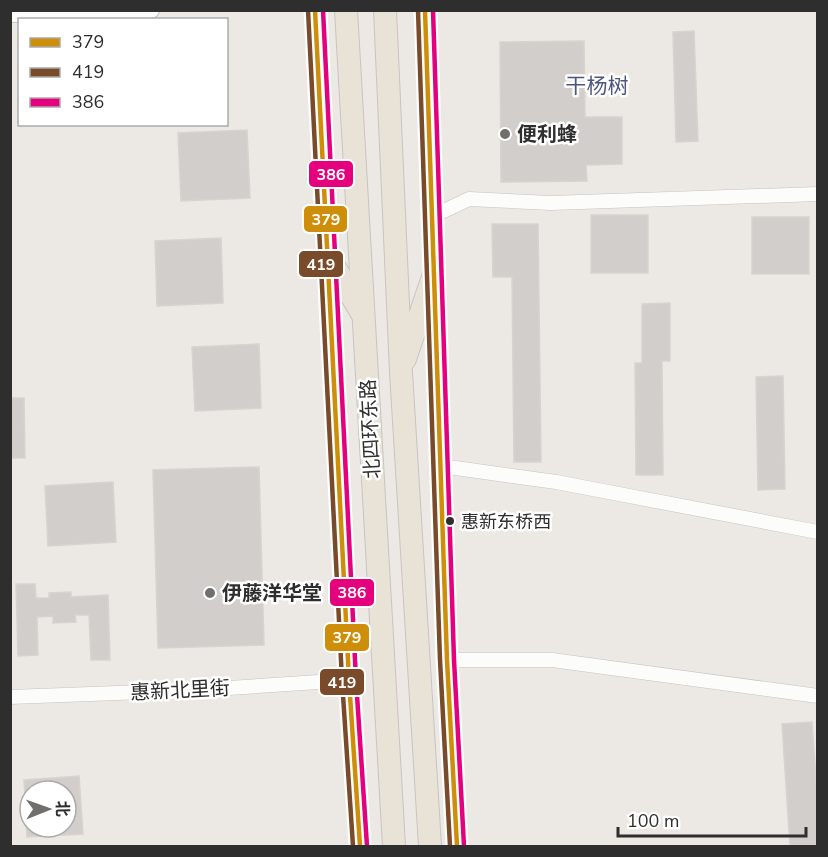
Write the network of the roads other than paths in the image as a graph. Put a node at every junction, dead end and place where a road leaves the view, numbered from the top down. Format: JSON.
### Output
{"nodes":[{"id":1,"x":151,"y":10,"type":"edge"},
{"id":2,"x":315,"y":10,"type":"edge"},
{"id":3,"x":346,"y":10,"type":"edge"},
{"id":4,"x":385,"y":10,"type":"edge"},
{"id":5,"x":425,"y":10,"type":"edge"},
{"id":6,"x":10,"y":14,"type":"edge"},
{"id":7,"x":818,"y":194,"type":"edge"},
{"id":8,"x":431,"y":217,"type":"junction"},
{"id":9,"x":327,"y":254,"type":"junction"},
{"id":10,"x":434,"y":274,"type":"junction"},
{"id":11,"x":364,"y":316,"type":"junction"},
{"id":12,"x":401,"y":372,"type":"junction"},
{"id":13,"x":441,"y":466,"type":"junction"},
{"id":14,"x":818,"y":532,"type":"edge"},
{"id":15,"x":447,"y":660,"type":"junction"},
{"id":16,"x":349,"y":680,"type":"junction"},
{"id":17,"x":10,"y":696,"type":"edge"},
{"id":18,"x":818,"y":696,"type":"edge"},
{"id":19,"x":360,"y":846,"type":"edge"},
{"id":20,"x":394,"y":846,"type":"edge"},
{"id":21,"x":430,"y":846,"type":"edge"},
{"id":22,"x":457,"y":846,"type":"edge"}],
"edges":[{"from":1,"to":6,"type":"street"},
{"from":2,"to":9,"type":"street","name":"北四环东路"},
{"from":3,"to":11,"type":"highway","name":"北四环东路"},
{"from":4,"to":12,"type":"highway","name":"北四环东路"},
{"from":5,"to":8,"type":"street"},
{"from":7,"to":8,"type":"street"},
{"from":8,"to":10,"type":"street"},
{"from":9,"to":11,"type":"highway"},
{"from":9,"to":16,"type":"street","name":"北四环东路"},
{"from":10,"to":12,"type":"highway"},
{"from":10,"to":13,"type":"street"},
{"from":11,"to":20,"type":"highway","name":"北四环东路"},
{"from":12,"to":21,"type":"highway","name":"北四环东路"},
{"from":13,"to":14,"type":"street"},
{"from":13,"to":15,"type":"street"},
{"from":15,"to":18,"type":"street"},
{"from":15,"to":22,"type":"street"},
{"from":16,"to":17,"type":"street","name":"惠新北里街"},
{"from":16,"to":19,"type":"street","name":"北四环东路"}]}
